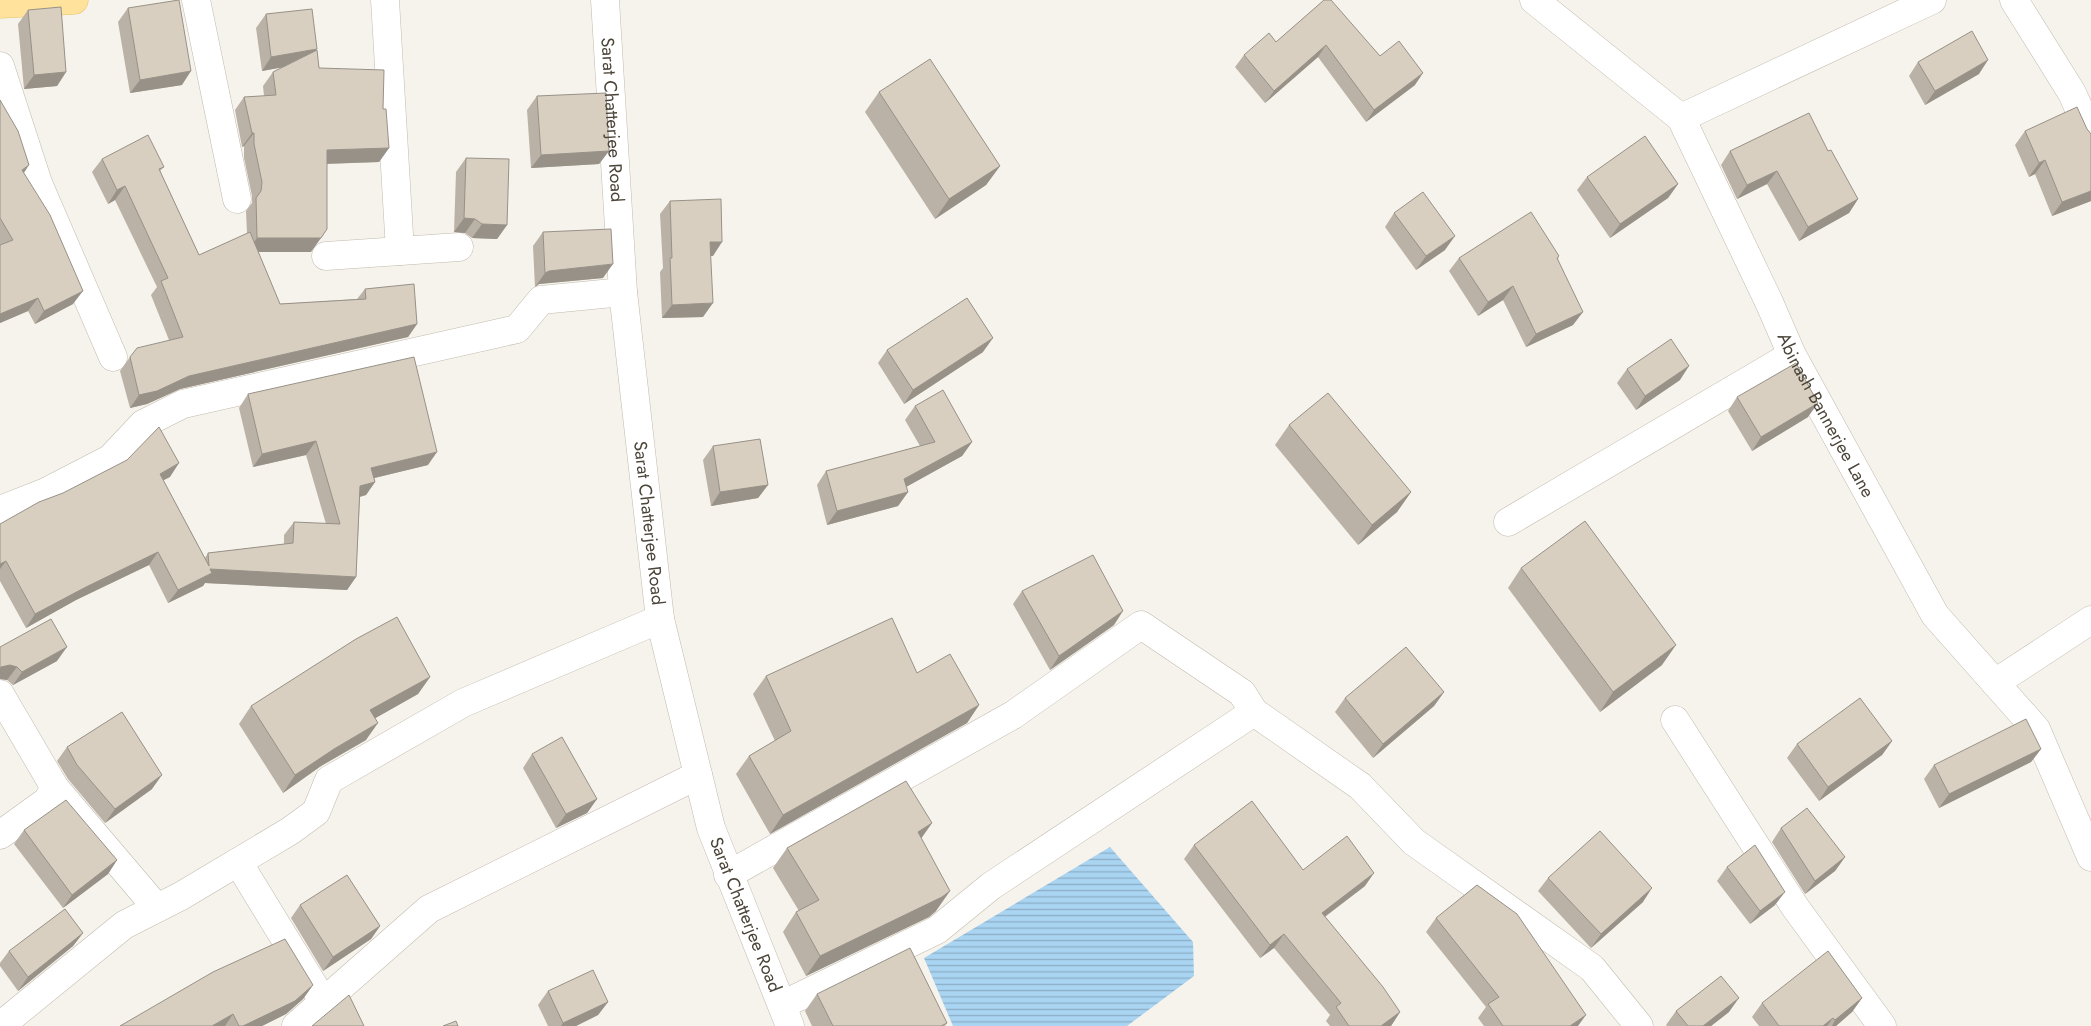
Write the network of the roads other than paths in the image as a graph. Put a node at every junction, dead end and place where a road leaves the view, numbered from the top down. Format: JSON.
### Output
{"nodes":[{"id":1,"x":66,"y":0,"type":"edge"},
{"id":2,"x":74,"y":0,"type":"edge"},
{"id":3,"x":196,"y":0,"type":"edge"},
{"id":4,"x":385,"y":0,"type":"edge"},
{"id":5,"x":605,"y":0,"type":"edge"},
{"id":6,"x":1534,"y":0,"type":"edge"},
{"id":7,"x":1932,"y":0,"type":"edge"},
{"id":8,"x":2014,"y":0,"type":"edge"},
{"id":9,"x":0,"y":4,"type":"edge"},
{"id":10,"x":0,"y":66,"type":"edge"},
{"id":11,"x":1681,"y":118,"type":"junction"},
{"id":12,"x":2091,"y":136,"type":"edge"},
{"id":13,"x":237,"y":198,"type":"dead end"},
{"id":14,"x":459,"y":247,"type":"dead end"},
{"id":15,"x":400,"y":251,"type":"junction"},
{"id":16,"x":326,"y":256,"type":"dead end"},
{"id":17,"x":623,"y":292,"type":"junction"},
{"id":18,"x":1792,"y":355,"type":"junction"},
{"id":19,"x":113,"y":357,"type":"dead end"},
{"id":20,"x":0,"y":510,"type":"edge"},
{"id":21,"x":1508,"y":522,"type":"dead end"},
{"id":22,"x":660,"y":619,"type":"junction"},
{"id":23,"x":2091,"y":620,"type":"edge"},
{"id":24,"x":1995,"y":683,"type":"junction"},
{"id":25,"x":0,"y":694,"type":"edge"},
{"id":26,"x":1254,"y":712,"type":"junction"},
{"id":27,"x":1675,"y":720,"type":"dead end"},
{"id":28,"x":698,"y":775,"type":"junction"},
{"id":29,"x":55,"y":788,"type":"junction"},
{"id":30,"x":0,"y":834,"type":"edge"},
{"id":31,"x":2091,"y":857,"type":"edge"},
{"id":32,"x":238,"y":862,"type":"junction"},
{"id":33,"x":728,"y":875,"type":"junction"},
{"id":34,"x":157,"y":908,"type":"junction"},
{"id":35,"x":323,"y":1001,"type":"junction"},
{"id":36,"x":786,"y":1015,"type":"edge"},
{"id":37,"x":0,"y":1026,"type":"edge"},
{"id":38,"x":296,"y":1026,"type":"edge"},
{"id":39,"x":1639,"y":1026,"type":"edge"},
{"id":40,"x":1882,"y":1026,"type":"edge"}],
"edges":[{"from":1,"to":2,"type":"main road"},
{"from":1,"to":9,"type":"main road"},
{"from":3,"to":13,"type":"street"},
{"from":4,"to":15,"type":"street"},
{"from":5,"to":17,"type":"street","name":"Sarat Chatterjee Road"},
{"from":6,"to":11,"type":"street","name":"Abinash Bannerjee Lane"},
{"from":7,"to":11,"type":"street"},
{"from":8,"to":12,"type":"street"},
{"from":10,"to":19,"type":"street"},
{"from":11,"to":18,"type":"street","name":"Abinash Bannerjee Lane"},
{"from":14,"to":15,"type":"street"},
{"from":15,"to":16,"type":"street"},
{"from":17,"to":20,"type":"street"},
{"from":17,"to":22,"type":"street","name":"Sarat Chatterjee Road"},
{"from":18,"to":21,"type":"street"},
{"from":18,"to":24,"type":"street","name":"Abinash Bannerjee Lane"},
{"from":22,"to":28,"type":"street","name":"Sarat Chatterjee Road"},
{"from":22,"to":32,"type":"street"},
{"from":23,"to":24,"type":"street"},
{"from":24,"to":31,"type":"street","name":"Abinash Bannerjee Lane"},
{"from":25,"to":29,"type":"street"},
{"from":26,"to":33,"type":"street"},
{"from":26,"to":36,"type":"street"},
{"from":26,"to":39,"type":"street"},
{"from":27,"to":40,"type":"street"},
{"from":28,"to":33,"type":"street","name":"Sarat Chatterjee Road"},
{"from":28,"to":35,"type":"street"},
{"from":29,"to":30,"type":"street"},
{"from":29,"to":34,"type":"street"},
{"from":32,"to":34,"type":"street"},
{"from":32,"to":35,"type":"street"},
{"from":33,"to":36,"type":"street","name":"Sarat Chatterjee Road"},
{"from":34,"to":37,"type":"street"},
{"from":35,"to":38,"type":"street"}]}
